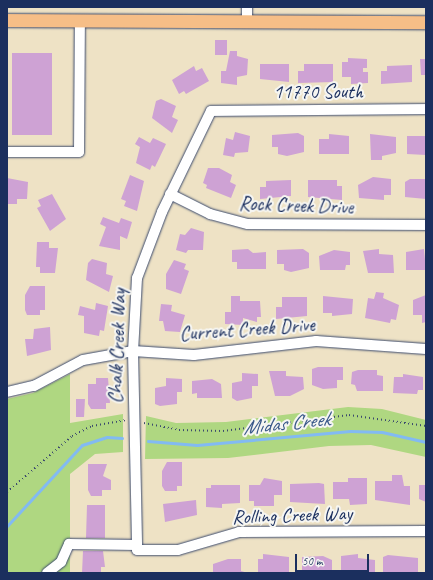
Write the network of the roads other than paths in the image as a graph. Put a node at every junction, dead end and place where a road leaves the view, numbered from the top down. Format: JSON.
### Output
{"nodes":[{"id":1,"x":247,"y":7,"type":"edge"},
{"id":2,"x":7,"y":20,"type":"edge"},
{"id":3,"x":80,"y":20,"type":"junction"},
{"id":4,"x":247,"y":22,"type":"junction"},
{"id":5,"x":426,"y":22,"type":"edge"},
{"id":6,"x":426,"y":109,"type":"edge"},
{"id":7,"x":211,"y":111,"type":"joint"},
{"id":8,"x":7,"y":152,"type":"edge"},
{"id":9,"x":170,"y":194,"type":"junction"},
{"id":10,"x":426,"y":225,"type":"edge"},
{"id":11,"x":426,"y":349,"type":"edge"},
{"id":12,"x":132,"y":351,"type":"junction"},
{"id":13,"x":7,"y":392,"type":"edge"},
{"id":14,"x":426,"y":531,"type":"edge"},
{"id":15,"x":137,"y":547,"type":"junction"},
{"id":16,"x":47,"y":573,"type":"edge"}],
"edges":[{"from":1,"to":4,"type":"street"},
{"from":2,"to":3,"type":"main road"},
{"from":3,"to":4,"type":"main road"},
{"from":3,"to":8,"type":"street"},
{"from":4,"to":5,"type":"main road"},
{"from":6,"to":7,"type":"street","name":"11770 South"},
{"from":7,"to":9,"type":"street","name":"Chalk Creek Way"},
{"from":9,"to":10,"type":"street","name":"Rock Creek Drive"},
{"from":9,"to":12,"type":"street","name":"Chalk Creek Way"},
{"from":11,"to":12,"type":"street","name":"Current Creek Drive"},
{"from":12,"to":13,"type":"street","name":"Current Creek Drive"},
{"from":12,"to":15,"type":"street","name":"Chalk Creek Way"},
{"from":14,"to":15,"type":"street","name":"Rolling Creek Way"},
{"from":15,"to":16,"type":"street","name":"Rolling Creek Way"}]}
